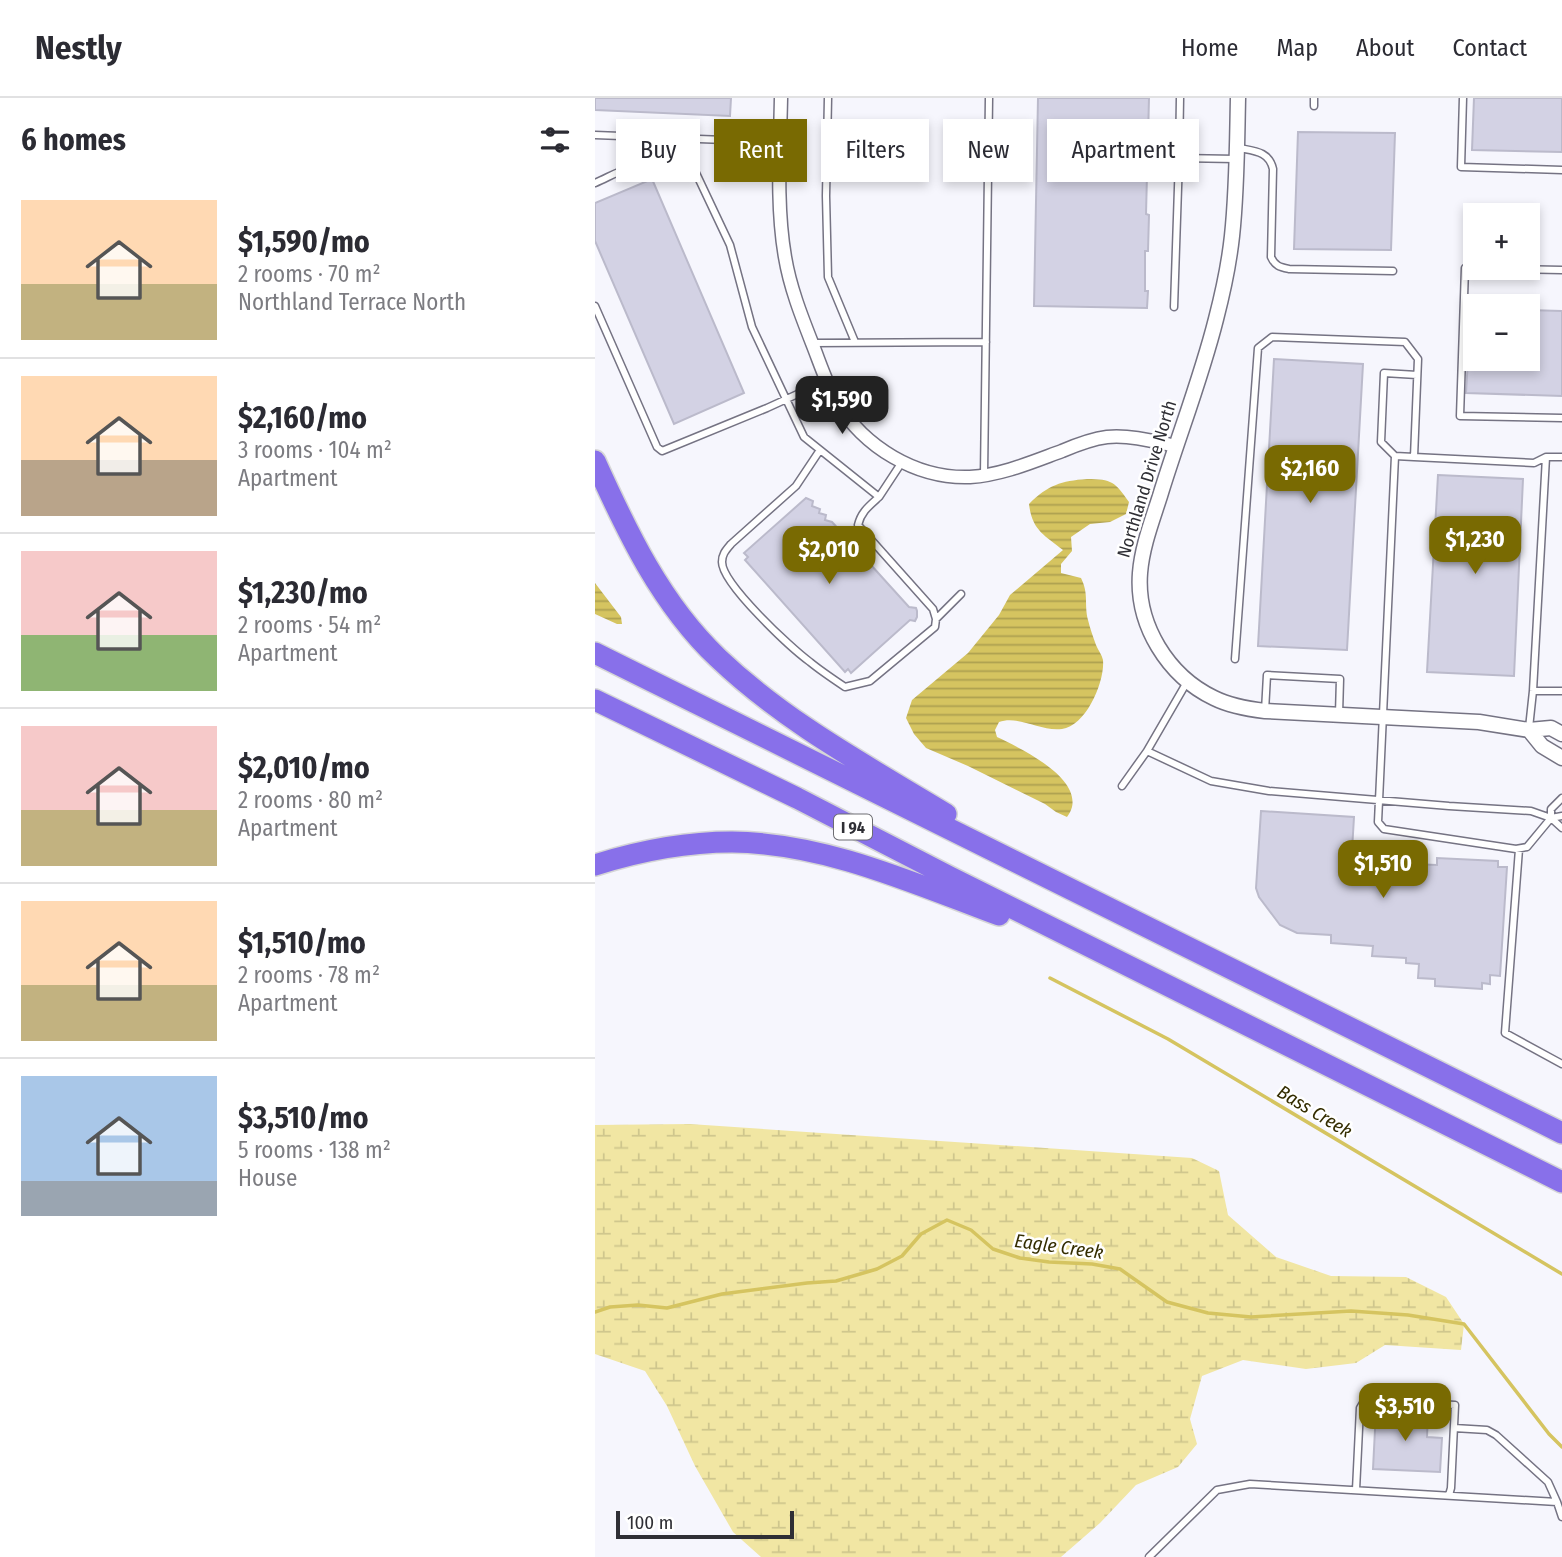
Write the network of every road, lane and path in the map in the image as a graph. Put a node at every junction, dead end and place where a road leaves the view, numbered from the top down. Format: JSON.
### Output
{"nodes":[{"id":1,"x":781,"y":98,"type":"edge"},
{"id":2,"x":828,"y":98,"type":"edge"},
{"id":3,"x":989,"y":98,"type":"edge"},
{"id":4,"x":1180,"y":98,"type":"edge"},
{"id":5,"x":1238,"y":98,"type":"edge"},
{"id":6,"x":1314,"y":98,"type":"edge"},
{"id":7,"x":1463,"y":98,"type":"edge"},
{"id":8,"x":1314,"y":106,"type":"dead end"},
{"id":9,"x":781,"y":119,"type":"edge"},
{"id":10,"x":1180,"y":119,"type":"edge"},
{"id":11,"x":595,"y":135,"type":"edge"},
{"id":12,"x":714,"y":140,"type":"edge"},
{"id":13,"x":1237,"y":153,"type":"junction"},
{"id":14,"x":1199,"y":156,"type":"edge"},
{"id":15,"x":1562,"y":170,"type":"edge"},
{"id":16,"x":780,"y":182,"type":"edge"},
{"id":17,"x":1178,"y":182,"type":"edge"},
{"id":18,"x":595,"y":183,"type":"edge"},
{"id":19,"x":1562,"y":270,"type":"edge"},
{"id":20,"x":1393,"y":271,"type":"dead end"},
{"id":21,"x":595,"y":306,"type":"edge"},
{"id":22,"x":1174,"y":307,"type":"dead end"},
{"id":23,"x":855,"y":342,"type":"junction"},
{"id":24,"x":986,"y":342,"type":"junction"},
{"id":25,"x":812,"y":343,"type":"junction"},
{"id":26,"x":1417,"y":375,"type":"junction"},
{"id":27,"x":826,"y":381,"type":"junction"},
{"id":28,"x":786,"y":399,"type":"junction"},
{"id":29,"x":1562,"y":418,"type":"edge"},
{"id":30,"x":1175,"y":446,"type":"junction"},
{"id":31,"x":820,"y":450,"type":"junction"},
{"id":32,"x":1395,"y":456,"type":"junction"},
{"id":33,"x":1414,"y":457,"type":"junction"},
{"id":34,"x":1546,"y":457,"type":"junction"},
{"id":35,"x":1562,"y":457,"type":"edge"},
{"id":36,"x":595,"y":461,"type":"edge"},
{"id":37,"x":902,"y":462,"type":"junction"},
{"id":38,"x":984,"y":475,"type":"junction"},
{"id":39,"x":879,"y":497,"type":"junction"},
{"id":40,"x":961,"y":594,"type":"dead end"},
{"id":41,"x":936,"y":619,"type":"junction"},
{"id":42,"x":595,"y":653,"type":"edge"},
{"id":43,"x":1235,"y":659,"type":"dead end"},
{"id":44,"x":1188,"y":680,"type":"junction"},
{"id":45,"x":1532,"y":691,"type":"junction"},
{"id":46,"x":1562,"y":691,"type":"edge"},
{"id":47,"x":595,"y":699,"type":"edge"},
{"id":48,"x":1265,"y":711,"type":"junction"},
{"id":49,"x":1339,"y":714,"type":"junction"},
{"id":50,"x":1383,"y":716,"type":"junction"},
{"id":51,"x":1529,"y":730,"type":"junction"},
{"id":52,"x":1562,"y":734,"type":"edge"},
{"id":53,"x":1147,"y":751,"type":"junction"},
{"id":54,"x":1562,"y":758,"type":"edge"},
{"id":55,"x":1122,"y":786,"type":"dead end"},
{"id":56,"x":1562,"y":798,"type":"edge"},
{"id":57,"x":1380,"y":800,"type":"junction"},
{"id":58,"x":1562,"y":816,"type":"edge"},
{"id":59,"x":1551,"y":818,"type":"junction"},
{"id":60,"x":1562,"y":828,"type":"edge"},
{"id":61,"x":1520,"y":849,"type":"junction"},
{"id":62,"x":595,"y":866,"type":"edge"},
{"id":63,"x":1064,"y":886,"type":"junction"},
{"id":64,"x":1111,"y":957,"type":"junction"},
{"id":65,"x":1562,"y":1064,"type":"edge"},
{"id":66,"x":1558,"y":1131,"type":"edge"},
{"id":67,"x":1562,"y":1182,"type":"edge"},
{"id":68,"x":1454,"y":1428,"type":"junction"},
{"id":69,"x":1356,"y":1490,"type":"junction"},
{"id":70,"x":1449,"y":1495,"type":"junction"},
{"id":71,"x":1557,"y":1502,"type":"junction"},
{"id":72,"x":1562,"y":1517,"type":"edge"},
{"id":73,"x":1149,"y":1557,"type":"edge"}],
"edges":[{"from":1,"to":9,"type":"street"},
{"from":2,"to":23,"type":"lane"},
{"from":3,"to":24,"type":"lane"},
{"from":4,"to":10,"type":"lane"},
{"from":5,"to":13,"type":"street","name":"Northland Drive North"},
{"from":6,"to":8,"type":"lane"},
{"from":7,"to":15,"type":"lane"},
{"from":11,"to":12,"type":"lane"},
{"from":13,"to":14,"type":"lane"},
{"from":13,"to":20,"type":"lane"},
{"from":13,"to":30,"type":"street","name":"Northland Drive North"},
{"from":16,"to":25,"type":"street"},
{"from":17,"to":22,"type":"lane"},
{"from":18,"to":28,"type":"lane"},
{"from":19,"to":29,"type":"lane"},
{"from":21,"to":28,"type":"lane"},
{"from":23,"to":24,"type":"lane"},
{"from":23,"to":25,"type":"lane"},
{"from":24,"to":38,"type":"lane"},
{"from":25,"to":27,"type":"street"},
{"from":26,"to":32,"type":"lane"},
{"from":26,"to":33,"type":"lane"},
{"from":26,"to":43,"type":"lane"},
{"from":27,"to":28,"type":"lane"},
{"from":27,"to":37,"type":"street"},
{"from":28,"to":31,"type":"lane"},
{"from":30,"to":38,"type":"street"},
{"from":30,"to":44,"type":"street","name":"Northland Drive North"},
{"from":31,"to":39,"type":"lane"},
{"from":31,"to":41,"type":"lane"},
{"from":32,"to":33,"type":"lane"},
{"from":32,"to":50,"type":"lane"},
{"from":33,"to":34,"type":"lane"},
{"from":34,"to":35,"type":"lane"},
{"from":34,"to":45,"type":"lane"},
{"from":36,"to":63,"type":"highway"},
{"from":37,"to":38,"type":"street"},
{"from":37,"to":39,"type":"lane"},
{"from":39,"to":41,"type":"lane"},
{"from":40,"to":41,"type":"lane"},
{"from":42,"to":63,"type":"highway","number":"I 94"},
{"from":44,"to":48,"type":"street","name":"Northland Drive North"},
{"from":44,"to":53,"type":"lane"},
{"from":45,"to":46,"type":"lane"},
{"from":45,"to":51,"type":"lane"},
{"from":47,"to":64,"type":"highway","number":"I 94"},
{"from":48,"to":49,"type":"street","name":"Northland Drive North"},
{"from":48,"to":49,"type":"lane"},
{"from":49,"to":50,"type":"street","name":"Northland Drive North"},
{"from":50,"to":51,"type":"street","name":"Northland Drive North"},
{"from":50,"to":57,"type":"lane"},
{"from":51,"to":52,"type":"street","name":"Northland Drive North"},
{"from":51,"to":54,"type":"street"},
{"from":53,"to":55,"type":"lane"},
{"from":53,"to":57,"type":"lane"},
{"from":56,"to":59,"type":"lane"},
{"from":57,"to":59,"type":"lane"},
{"from":57,"to":61,"type":"lane"},
{"from":58,"to":59,"type":"lane"},
{"from":59,"to":60,"type":"lane"},
{"from":59,"to":61,"type":"lane"},
{"from":61,"to":65,"type":"lane"},
{"from":62,"to":64,"type":"highway"},
{"from":63,"to":66,"type":"highway","number":"I 94"},
{"from":64,"to":67,"type":"highway","number":"I 94"},
{"from":68,"to":69,"type":"lane"},
{"from":68,"to":70,"type":"lane"},
{"from":68,"to":71,"type":"lane"},
{"from":69,"to":70,"type":"lane"},
{"from":69,"to":73,"type":"lane"},
{"from":70,"to":71,"type":"lane"},
{"from":71,"to":72,"type":"lane"}]}
